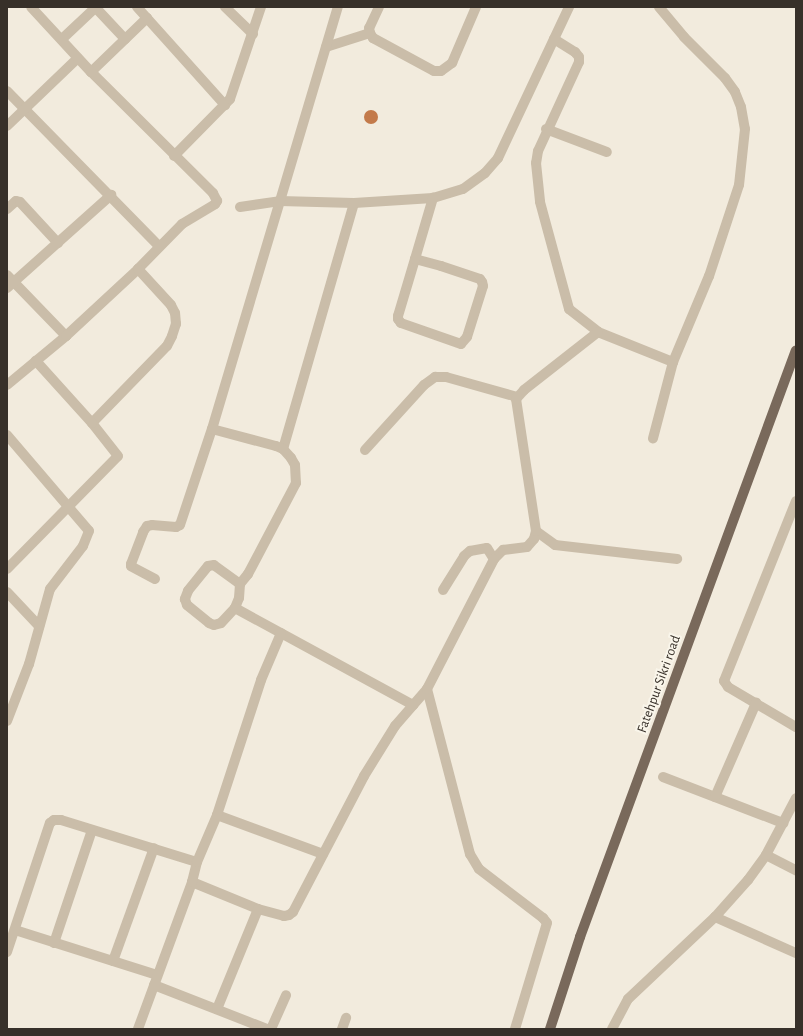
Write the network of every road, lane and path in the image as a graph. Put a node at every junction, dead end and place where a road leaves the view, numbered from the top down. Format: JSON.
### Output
{"nodes":[{"id":1,"x":31,"y":7,"type":"edge"},
{"id":2,"x":96,"y":7,"type":"edge"},
{"id":3,"x":137,"y":7,"type":"edge"},
{"id":4,"x":225,"y":7,"type":"edge"},
{"id":5,"x":261,"y":7,"type":"edge"},
{"id":6,"x":338,"y":7,"type":"edge"},
{"id":7,"x":379,"y":7,"type":"edge"},
{"id":8,"x":476,"y":7,"type":"edge"},
{"id":9,"x":569,"y":7,"type":"edge"},
{"id":10,"x":659,"y":7,"type":"edge"},
{"id":11,"x":147,"y":18,"type":"junction"},
{"id":12,"x":253,"y":34,"type":"junction"},
{"id":13,"x":370,"y":34,"type":"junction"},
{"id":14,"x":62,"y":39,"type":"junction"},
{"id":15,"x":125,"y":39,"type":"junction"},
{"id":16,"x":554,"y":39,"type":"junction"},
{"id":17,"x":326,"y":47,"type":"junction"},
{"id":18,"x":78,"y":58,"type":"junction"},
{"id":19,"x":91,"y":72,"type":"junction"},
{"id":20,"x":7,"y":91,"type":"edge"},
{"id":21,"x":225,"y":105,"type":"junction"},
{"id":22,"x":25,"y":109,"type":"junction"},
{"id":23,"x":7,"y":126,"type":"edge"},
{"id":24,"x":546,"y":129,"type":"junction"},
{"id":25,"x":606,"y":152,"type":"dead end"},
{"id":26,"x":174,"y":156,"type":"junction"},
{"id":27,"x":111,"y":195,"type":"junction"},
{"id":28,"x":433,"y":198,"type":"junction"},
{"id":29,"x":280,"y":201,"type":"junction"},
{"id":30,"x":354,"y":203,"type":"junction"},
{"id":31,"x":240,"y":207,"type":"dead end"},
{"id":32,"x":7,"y":209,"type":"edge"},
{"id":33,"x":58,"y":242,"type":"junction"},
{"id":34,"x":159,"y":246,"type":"junction"},
{"id":35,"x":415,"y":260,"type":"junction"},
{"id":36,"x":138,"y":269,"type":"junction"},
{"id":37,"x":9,"y":282,"type":"edge"},
{"id":38,"x":598,"y":332,"type":"junction"},
{"id":39,"x":66,"y":336,"type":"junction"},
{"id":40,"x":796,"y":350,"type":"edge"},
{"id":41,"x":36,"y":361,"type":"junction"},
{"id":42,"x":673,"y":362,"type":"junction"},
{"id":43,"x":7,"y":385,"type":"edge"},
{"id":44,"x":517,"y":397,"type":"junction"},
{"id":45,"x":92,"y":423,"type":"junction"},
{"id":46,"x":212,"y":429,"type":"junction"},
{"id":47,"x":7,"y":435,"type":"edge"},
{"id":48,"x":653,"y":438,"type":"dead end"},
{"id":49,"x":283,"y":449,"type":"junction"},
{"id":50,"x":366,"y":450,"type":"dead end"},
{"id":51,"x":796,"y":501,"type":"edge"},
{"id":52,"x":69,"y":506,"type":"junction"},
{"id":53,"x":536,"y":531,"type":"junction"},
{"id":54,"x":494,"y":559,"type":"junction"},
{"id":55,"x":677,"y":559,"type":"dead end"},
{"id":56,"x":7,"y":569,"type":"edge"},
{"id":57,"x":155,"y":579,"type":"dead end"},
{"id":58,"x":240,"y":584,"type":"junction"},
{"id":59,"x":443,"y":590,"type":"dead end"},
{"id":60,"x":7,"y":592,"type":"edge"},
{"id":61,"x":235,"y":608,"type":"junction"},
{"id":62,"x":40,"y":626,"type":"junction"},
{"id":63,"x":281,"y":633,"type":"junction"},
{"id":64,"x":427,"y":689,"type":"junction"},
{"id":65,"x":756,"y":703,"type":"junction"},
{"id":66,"x":412,"y":705,"type":"junction"},
{"id":67,"x":7,"y":721,"type":"edge"},
{"id":68,"x":796,"y":727,"type":"edge"},
{"id":69,"x":663,"y":777,"type":"dead end"},
{"id":70,"x":715,"y":797,"type":"junction"},
{"id":71,"x":796,"y":798,"type":"edge"},
{"id":72,"x":217,"y":815,"type":"junction"},
{"id":73,"x":783,"y":823,"type":"junction"},
{"id":74,"x":92,"y":830,"type":"junction"},
{"id":75,"x":154,"y":848,"type":"junction"},
{"id":76,"x":323,"y":854,"type":"junction"},
{"id":77,"x":766,"y":855,"type":"junction"},
{"id":78,"x":197,"y":862,"type":"junction"},
{"id":79,"x":796,"y":870,"type":"edge"},
{"id":80,"x":192,"y":882,"type":"junction"},
{"id":81,"x":258,"y":908,"type":"junction"},
{"id":82,"x":714,"y":917,"type":"junction"},
{"id":83,"x":15,"y":930,"type":"junction"},
{"id":84,"x":54,"y":943,"type":"junction"},
{"id":85,"x":7,"y":952,"type":"edge"},
{"id":86,"x":796,"y":953,"type":"edge"},
{"id":87,"x":113,"y":962,"type":"junction"},
{"id":88,"x":157,"y":975,"type":"junction"},
{"id":89,"x":154,"y":985,"type":"junction"},
{"id":90,"x":286,"y":995,"type":"dead end"},
{"id":91,"x":217,"y":1009,"type":"junction"},
{"id":92,"x":346,"y":1018,"type":"dead end"},
{"id":93,"x":138,"y":1029,"type":"edge"},
{"id":94,"x":267,"y":1029,"type":"edge"},
{"id":95,"x":271,"y":1029,"type":"edge"},
{"id":96,"x":342,"y":1029,"type":"edge"},
{"id":97,"x":515,"y":1029,"type":"edge"},
{"id":98,"x":550,"y":1029,"type":"edge"},
{"id":99,"x":612,"y":1029,"type":"edge"}],
"edges":[{"from":1,"to":14,"type":"street"},
{"from":2,"to":14,"type":"street"},
{"from":2,"to":15,"type":"street"},
{"from":3,"to":11,"type":"street"},
{"from":4,"to":12,"type":"street"},
{"from":5,"to":12,"type":"street"},
{"from":6,"to":17,"type":"street"},
{"from":7,"to":13,"type":"street"},
{"from":8,"to":13,"type":"street"},
{"from":9,"to":16,"type":"street"},
{"from":10,"to":42,"type":"street"},
{"from":11,"to":15,"type":"street"},
{"from":11,"to":21,"type":"street"},
{"from":12,"to":21,"type":"street"},
{"from":13,"to":17,"type":"street"},
{"from":14,"to":18,"type":"street"},
{"from":15,"to":19,"type":"street"},
{"from":16,"to":24,"type":"street"},
{"from":16,"to":28,"type":"street"},
{"from":17,"to":29,"type":"street"},
{"from":18,"to":19,"type":"street"},
{"from":18,"to":22,"type":"street"},
{"from":19,"to":26,"type":"street"},
{"from":20,"to":22,"type":"street"},
{"from":21,"to":26,"type":"street"},
{"from":22,"to":23,"type":"street"},
{"from":22,"to":27,"type":"street"},
{"from":24,"to":25,"type":"street"},
{"from":24,"to":38,"type":"street"},
{"from":26,"to":34,"type":"street"},
{"from":27,"to":33,"type":"street"},
{"from":27,"to":34,"type":"street"},
{"from":28,"to":30,"type":"street"},
{"from":28,"to":35,"type":"street"},
{"from":29,"to":30,"type":"street"},
{"from":29,"to":31,"type":"street"},
{"from":29,"to":46,"type":"street"},
{"from":30,"to":49,"type":"street"},
{"from":32,"to":33,"type":"street"},
{"from":33,"to":37,"type":"street"},
{"from":34,"to":36,"type":"street"},
{"from":35,"to":35,"type":"street"},
{"from":36,"to":39,"type":"street"},
{"from":36,"to":45,"type":"street"},
{"from":37,"to":39,"type":"street"},
{"from":38,"to":42,"type":"street"},
{"from":38,"to":44,"type":"street"},
{"from":39,"to":41,"type":"street"},
{"from":40,"to":98,"type":"main road","name":"Fatehpur Sikri road"},
{"from":41,"to":43,"type":"street"},
{"from":41,"to":45,"type":"street"},
{"from":42,"to":48,"type":"street"},
{"from":44,"to":50,"type":"street"},
{"from":44,"to":53,"type":"street"},
{"from":45,"to":52,"type":"street"},
{"from":46,"to":49,"type":"street"},
{"from":46,"to":57,"type":"street"},
{"from":47,"to":52,"type":"street"},
{"from":49,"to":58,"type":"street"},
{"from":51,"to":65,"type":"street"},
{"from":52,"to":56,"type":"street"},
{"from":52,"to":62,"type":"street"},
{"from":53,"to":54,"type":"street"},
{"from":53,"to":55,"type":"street"},
{"from":54,"to":59,"type":"street"},
{"from":54,"to":64,"type":"street"},
{"from":58,"to":61,"type":"street"},
{"from":58,"to":61,"type":"street"},
{"from":60,"to":62,"type":"street"},
{"from":61,"to":63,"type":"street"},
{"from":62,"to":67,"type":"street"},
{"from":63,"to":66,"type":"street"},
{"from":63,"to":72,"type":"street"},
{"from":64,"to":66,"type":"street"},
{"from":64,"to":97,"type":"street"},
{"from":65,"to":68,"type":"street"},
{"from":65,"to":70,"type":"street"},
{"from":66,"to":76,"type":"street"},
{"from":69,"to":70,"type":"street"},
{"from":70,"to":73,"type":"street"},
{"from":71,"to":73,"type":"street"},
{"from":72,"to":76,"type":"street"},
{"from":72,"to":78,"type":"street"},
{"from":73,"to":77,"type":"street"},
{"from":74,"to":75,"type":"street"},
{"from":74,"to":83,"type":"street"},
{"from":74,"to":84,"type":"street"},
{"from":75,"to":78,"type":"street"},
{"from":75,"to":87,"type":"street"},
{"from":76,"to":81,"type":"street"},
{"from":77,"to":79,"type":"street"},
{"from":77,"to":82,"type":"street"},
{"from":78,"to":80,"type":"street"},
{"from":80,"to":81,"type":"street"},
{"from":80,"to":88,"type":"street"},
{"from":81,"to":91,"type":"street"},
{"from":82,"to":86,"type":"street"},
{"from":82,"to":99,"type":"street"},
{"from":83,"to":84,"type":"street"},
{"from":83,"to":85,"type":"street"},
{"from":84,"to":87,"type":"street"},
{"from":87,"to":88,"type":"street"},
{"from":88,"to":89,"type":"street"},
{"from":89,"to":91,"type":"street"},
{"from":89,"to":93,"type":"street"},
{"from":90,"to":95,"type":"street"},
{"from":91,"to":94,"type":"street"},
{"from":92,"to":96,"type":"street"}]}
